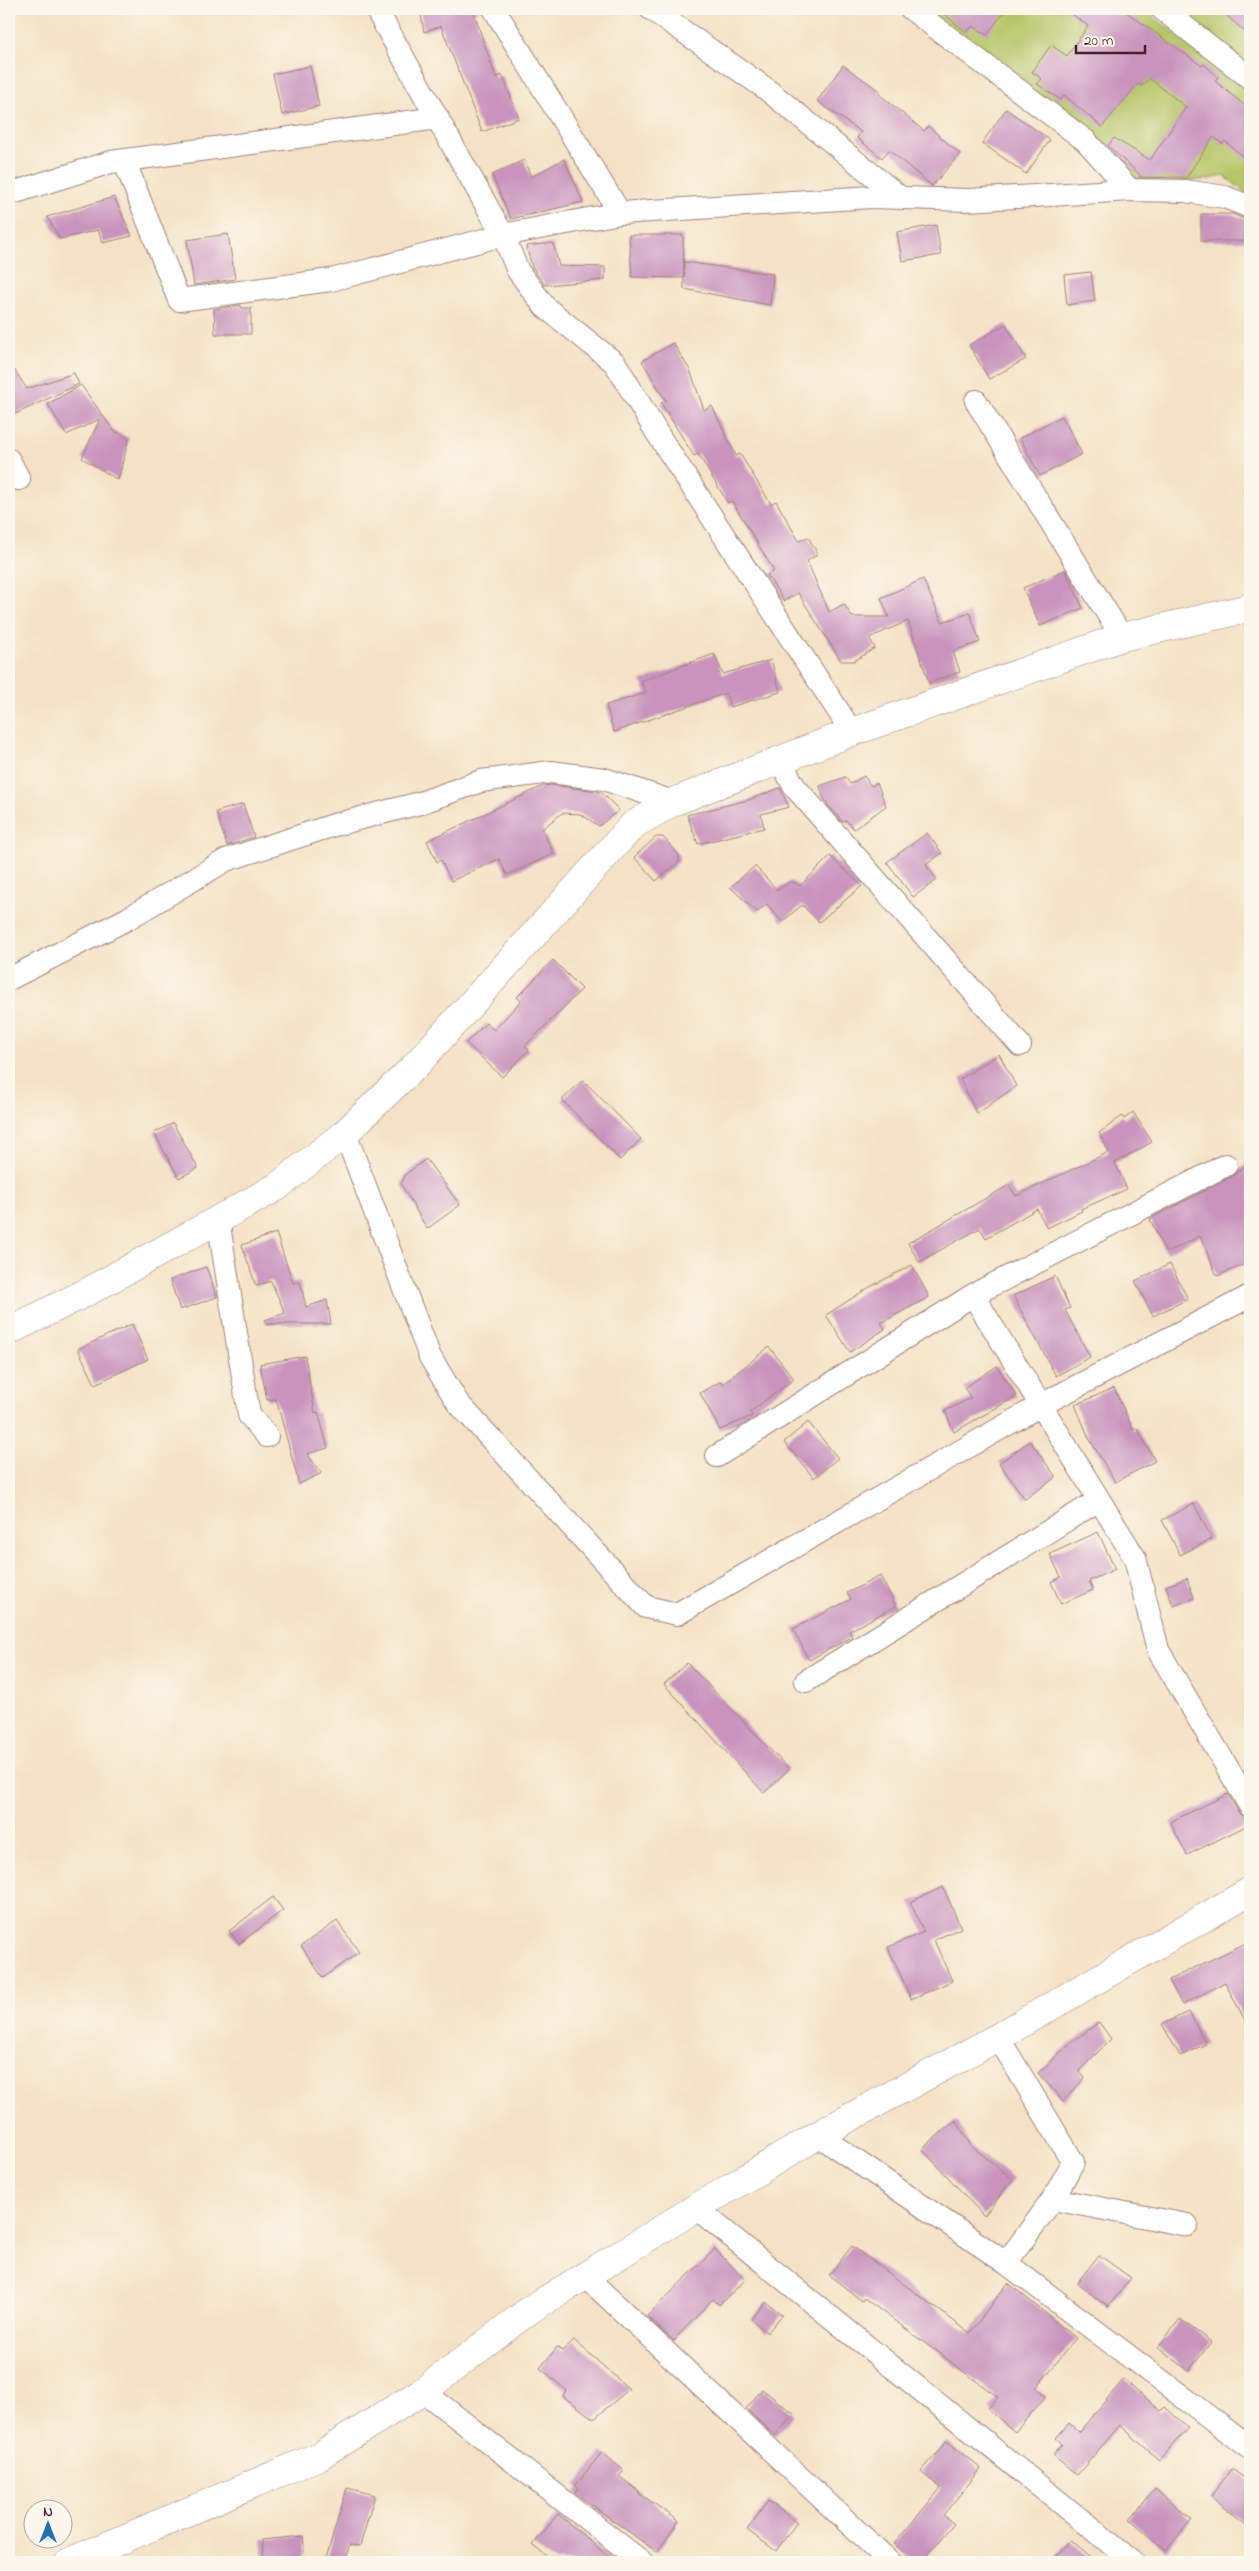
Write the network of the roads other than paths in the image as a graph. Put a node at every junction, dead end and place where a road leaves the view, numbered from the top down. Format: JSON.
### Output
{"nodes":[{"id":1,"x":376,"y":9,"type":"edge"},
{"id":2,"x":494,"y":9,"type":"edge"},
{"id":3,"x":651,"y":9,"type":"edge"},
{"id":4,"x":910,"y":9,"type":"edge"},
{"id":5,"x":1162,"y":9,"type":"edge"},
{"id":6,"x":1250,"y":78,"type":"edge"},
{"id":7,"x":438,"y":118,"type":"junction"},
{"id":8,"x":124,"y":160,"type":"junction"},
{"id":9,"x":1130,"y":190,"type":"junction"},
{"id":10,"x":9,"y":194,"type":"edge"},
{"id":11,"x":901,"y":198,"type":"junction"},
{"id":12,"x":1250,"y":207,"type":"edge"},
{"id":13,"x":620,"y":213,"type":"junction"},
{"id":14,"x":503,"y":234,"type":"junction"},
{"id":15,"x":976,"y":401,"type":"dead end"},
{"id":16,"x":1250,"y":608,"type":"edge"},
{"id":17,"x":1122,"y":637,"type":"junction"},
{"id":18,"x":852,"y":732,"type":"junction"},
{"id":19,"x":780,"y":760,"type":"junction"},
{"id":20,"x":673,"y":802,"type":"junction"},
{"id":21,"x":9,"y":978,"type":"edge"},
{"id":22,"x":1020,"y":1045,"type":"dead end"},
{"id":23,"x":345,"y":1133,"type":"junction"},
{"id":24,"x":1226,"y":1165,"type":"dead end"},
{"id":25,"x":218,"y":1219,"type":"junction"},
{"id":26,"x":973,"y":1295,"type":"junction"},
{"id":27,"x":1250,"y":1296,"type":"edge"},
{"id":28,"x":9,"y":1331,"type":"edge"},
{"id":29,"x":1041,"y":1405,"type":"junction"},
{"id":30,"x":267,"y":1436,"type":"dead end"},
{"id":31,"x":717,"y":1456,"type":"dead end"},
{"id":32,"x":1099,"y":1500,"type":"junction"},
{"id":33,"x":806,"y":1681,"type":"dead end"},
{"id":34,"x":1250,"y":1806,"type":"edge"},
{"id":35,"x":1250,"y":1891,"type":"edge"},
{"id":36,"x":998,"y":2037,"type":"junction"},
{"id":37,"x":818,"y":2135,"type":"junction"},
{"id":38,"x":1053,"y":2199,"type":"junction"},
{"id":39,"x":696,"y":2208,"type":"junction"},
{"id":40,"x":1188,"y":2225,"type":"dead end"},
{"id":41,"x":1006,"y":2263,"type":"junction"},
{"id":42,"x":585,"y":2276,"type":"junction"},
{"id":43,"x":423,"y":2391,"type":"junction"},
{"id":44,"x":1250,"y":2448,"type":"edge"},
{"id":45,"x":69,"y":2562,"type":"edge"},
{"id":46,"x":642,"y":2562,"type":"edge"},
{"id":47,"x":890,"y":2562,"type":"edge"},
{"id":48,"x":1133,"y":2562,"type":"edge"}],
"edges":[{"from":1,"to":7,"type":"street"},
{"from":2,"to":13,"type":"street"},
{"from":3,"to":11,"type":"street"},
{"from":4,"to":9,"type":"street"},
{"from":5,"to":6,"type":"street"},
{"from":7,"to":8,"type":"street"},
{"from":7,"to":14,"type":"street"},
{"from":8,"to":10,"type":"street"},
{"from":8,"to":14,"type":"street"},
{"from":9,"to":11,"type":"street"},
{"from":9,"to":12,"type":"street"},
{"from":11,"to":13,"type":"street"},
{"from":13,"to":14,"type":"street"},
{"from":14,"to":18,"type":"street"},
{"from":15,"to":17,"type":"street"},
{"from":16,"to":17,"type":"street"},
{"from":17,"to":18,"type":"street"},
{"from":18,"to":19,"type":"street"},
{"from":19,"to":20,"type":"street"},
{"from":19,"to":22,"type":"street"},
{"from":20,"to":21,"type":"street"},
{"from":20,"to":23,"type":"street"},
{"from":23,"to":25,"type":"street"},
{"from":23,"to":29,"type":"street"},
{"from":24,"to":26,"type":"street"},
{"from":25,"to":28,"type":"street"},
{"from":25,"to":30,"type":"street"},
{"from":26,"to":29,"type":"street"},
{"from":26,"to":31,"type":"street"},
{"from":27,"to":29,"type":"street"},
{"from":29,"to":32,"type":"street"},
{"from":32,"to":33,"type":"street"},
{"from":32,"to":34,"type":"street"},
{"from":35,"to":36,"type":"street"},
{"from":36,"to":37,"type":"street"},
{"from":36,"to":38,"type":"street"},
{"from":37,"to":39,"type":"street"},
{"from":37,"to":41,"type":"street"},
{"from":38,"to":40,"type":"street"},
{"from":38,"to":41,"type":"street"},
{"from":39,"to":42,"type":"street"},
{"from":39,"to":48,"type":"street"},
{"from":41,"to":44,"type":"street"},
{"from":42,"to":43,"type":"street"},
{"from":42,"to":47,"type":"street"},
{"from":43,"to":45,"type":"street"},
{"from":43,"to":46,"type":"street"}]}
